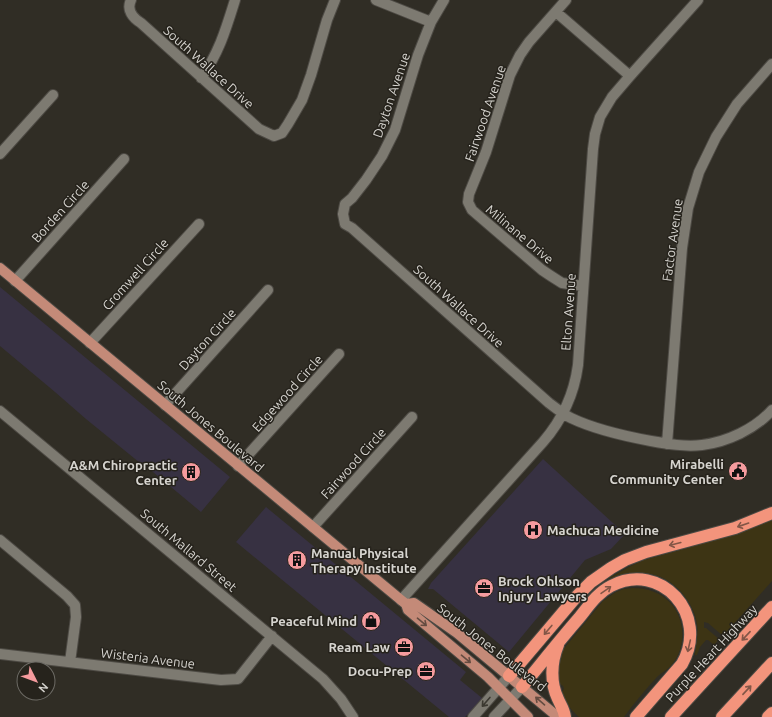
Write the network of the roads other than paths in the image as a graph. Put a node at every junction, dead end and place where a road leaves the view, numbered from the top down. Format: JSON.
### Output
{"nodes":[{"id":1,"x":130,"y":0,"type":"edge"},
{"id":2,"x":235,"y":0,"type":"edge"},
{"id":3,"x":335,"y":0,"type":"edge"},
{"id":4,"x":376,"y":0,"type":"edge"},
{"id":5,"x":444,"y":0,"type":"edge"},
{"id":6,"x":566,"y":0,"type":"edge"},
{"id":7,"x":698,"y":0,"type":"edge"},
{"id":8,"x":556,"y":12,"type":"junction"},
{"id":9,"x":432,"y":22,"type":"junction"},
{"id":10,"x":772,"y":64,"type":"edge"},
{"id":11,"x":764,"y":73,"type":"junction"},
{"id":12,"x":630,"y":76,"type":"junction"},
{"id":13,"x":202,"y":78,"type":"junction"},
{"id":14,"x":772,"y":80,"type":"edge"},
{"id":15,"x":53,"y":95,"type":"dead end"},
{"id":16,"x":0,"y":154,"type":"edge"},
{"id":17,"x":124,"y":159,"type":"dead end"},
{"id":18,"x":468,"y":202,"type":"joint"},
{"id":19,"x":343,"y":214,"type":"joint"},
{"id":20,"x":199,"y":224,"type":"dead end"},
{"id":21,"x":0,"y":268,"type":"edge"},
{"id":22,"x":16,"y":281,"type":"junction"},
{"id":23,"x":583,"y":286,"type":"junction"},
{"id":24,"x":268,"y":290,"type":"dead end"},
{"id":25,"x":90,"y":342,"type":"junction"},
{"id":26,"x":340,"y":354,"type":"dead end"},
{"id":27,"x":165,"y":405,"type":"junction"},
{"id":28,"x":772,"y":410,"type":"edge"},
{"id":29,"x":0,"y":411,"type":"edge"},
{"id":30,"x":563,"y":413,"type":"junction"},
{"id":31,"x":412,"y":417,"type":"dead end"},
{"id":32,"x":667,"y":444,"type":"junction"},
{"id":33,"x":238,"y":466,"type":"junction"},
{"id":34,"x":772,"y":513,"type":"edge"},
{"id":35,"x":313,"y":527,"type":"junction"},
{"id":36,"x":0,"y":540,"type":"edge"},
{"id":37,"x":403,"y":602,"type":"junction"},
{"id":38,"x":772,"y":607,"type":"edge"},
{"id":39,"x":272,"y":636,"type":"junction"},
{"id":40,"x":561,"y":639,"type":"junction"},
{"id":41,"x":0,"y":654,"type":"edge"},
{"id":42,"x":70,"y":662,"type":"junction"},
{"id":43,"x":772,"y":663,"type":"edge"},
{"id":44,"x":509,"y":676,"type":"junction"},
{"id":45,"x":522,"y":687,"type":"junction"},
{"id":46,"x":499,"y":688,"type":"junction"},
{"id":47,"x":510,"y":699,"type":"junction"},
{"id":48,"x":772,"y":713,"type":"edge"},
{"id":49,"x":353,"y":717,"type":"edge"},
{"id":50,"x":473,"y":717,"type":"edge"},
{"id":51,"x":494,"y":717,"type":"edge"},
{"id":52,"x":528,"y":717,"type":"edge"},
{"id":53,"x":558,"y":717,"type":"edge"},
{"id":54,"x":565,"y":717,"type":"edge"},
{"id":55,"x":636,"y":717,"type":"edge"},
{"id":56,"x":670,"y":717,"type":"edge"},
{"id":57,"x":722,"y":717,"type":"edge"},
{"id":58,"x":768,"y":717,"type":"edge"}],
"edges":[{"from":1,"to":13,"type":"street","name":"South Wallace Drive"},
{"from":2,"to":13,"type":"street"},
{"from":3,"to":13,"type":"street","name":"South Wallace Drive"},
{"from":4,"to":9,"type":"street"},
{"from":5,"to":9,"type":"street","name":"Dayton Avenue"},
{"from":6,"to":8,"type":"street","name":"Fairwood Avenue"},
{"from":7,"to":12,"type":"street","name":"Elton Avenue"},
{"from":8,"to":12,"type":"street"},
{"from":8,"to":18,"type":"street","name":"Fairwood Avenue"},
{"from":9,"to":19,"type":"street","name":"Dayton Avenue"},
{"from":10,"to":11,"type":"street","name":"Factor Avenue"},
{"from":11,"to":14,"type":"street"},
{"from":11,"to":32,"type":"street","name":"Factor Avenue"},
{"from":12,"to":23,"type":"street","name":"Elton Avenue"},
{"from":15,"to":16,"type":"street"},
{"from":17,"to":22,"type":"street","name":"Borden Circle"},
{"from":18,"to":23,"type":"street","name":"Milinane Drive"},
{"from":19,"to":30,"type":"street","name":"South Wallace Drive"},
{"from":20,"to":25,"type":"street","name":"Cromwell Circle"},
{"from":21,"to":22,"type":"main road","name":"South Jones Boulevard"},
{"from":22,"to":25,"type":"main road","name":"South Jones Boulevard"},
{"from":23,"to":30,"type":"street","name":"Elton Avenue"},
{"from":24,"to":27,"type":"street","name":"Dayton Circle"},
{"from":25,"to":27,"type":"main road","name":"South Jones Boulevard"},
{"from":26,"to":33,"type":"street","name":"Edgewood Circle"},
{"from":27,"to":33,"type":"main road","name":"South Jones Boulevard"},
{"from":28,"to":32,"type":"street","name":"South Wallace Drive"},
{"from":29,"to":39,"type":"street","name":"South Mallard Street"},
{"from":30,"to":32,"type":"street","name":"South Wallace Drive"},
{"from":30,"to":37,"type":"street","name":"Elton Avenue"},
{"from":31,"to":35,"type":"street","name":"Fairwood Circle"},
{"from":33,"to":35,"type":"main road","name":"South Jones Boulevard"},
{"from":34,"to":44,"type":"highway","one_way":true},
{"from":35,"to":37,"type":"main road","name":"South Jones Boulevard"},
{"from":36,"to":42,"type":"street"},
{"from":37,"to":44,"type":"main road","name":"South Jones Boulevard"},
{"from":37,"to":46,"type":"main road","name":"South Jones Boulevard","one_way":true},
{"from":38,"to":56,"type":"highway","name":"Purple Heart Highway","one_way":true},
{"from":39,"to":42,"type":"street","name":"Wisteria Avenue"},
{"from":39,"to":49,"type":"street","name":"South Mallard Street"},
{"from":40,"to":45,"type":"highway"},
{"from":40,"to":54,"type":"highway"},
{"from":40,"to":55,"type":"highway","one_way":true},
{"from":41,"to":42,"type":"street","name":"Wisteria Avenue"},
{"from":57,"to":43,"type":"highway","one_way":true},
{"from":44,"to":45,"type":"main road","name":"South Jones Boulevard"},
{"from":44,"to":46,"type":"street"},
{"from":45,"to":47,"type":"street"},
{"from":53,"to":45,"type":"main road","name":"South Jones Boulevard","one_way":true},
{"from":46,"to":47,"type":"main road","name":"South Jones Boulevard"},
{"from":46,"to":50,"type":"street","one_way":true},
{"from":47,"to":51,"type":"street"},
{"from":47,"to":52,"type":"main road","name":"South Jones Boulevard"},
{"from":48,"to":58,"type":"highway"}]}
